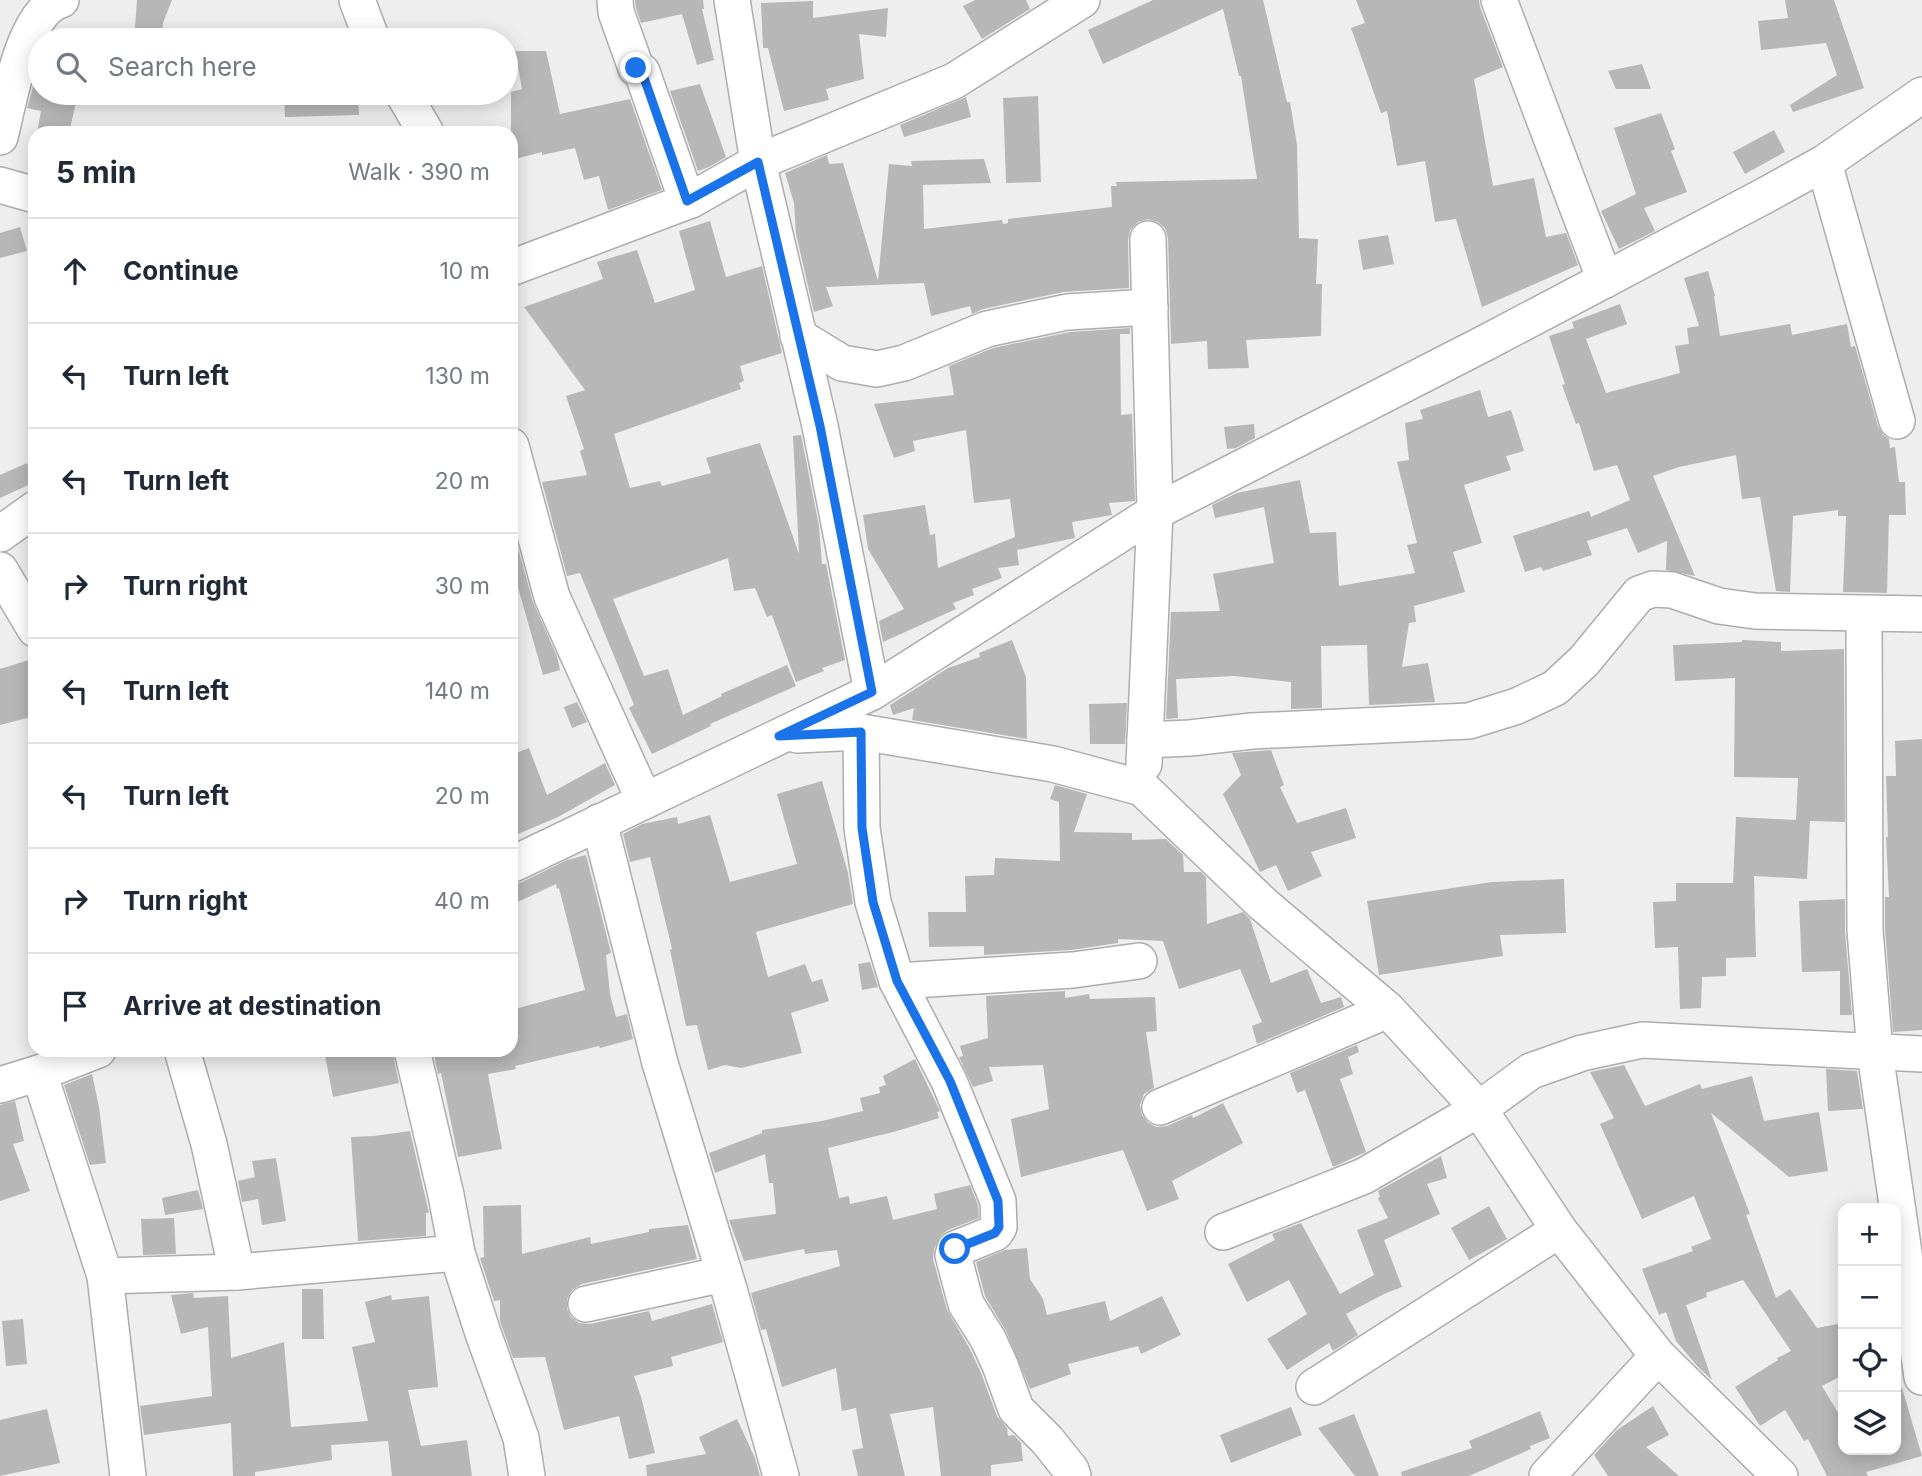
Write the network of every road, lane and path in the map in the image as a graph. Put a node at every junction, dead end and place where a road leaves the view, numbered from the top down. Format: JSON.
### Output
{"nodes":[{"id":1,"x":357,"y":0,"type":"edge"},
{"id":2,"x":615,"y":0,"type":"edge"},
{"id":3,"x":732,"y":0,"type":"edge"},
{"id":4,"x":1082,"y":0,"type":"edge"},
{"id":5,"x":1499,"y":0,"type":"edge"},
{"id":6,"x":55,"y":1,"type":"edge"},
{"id":7,"x":32,"y":28,"type":"edge"},
{"id":8,"x":368,"y":28,"type":"edge"},
{"id":9,"x":28,"y":35,"type":"edge"},
{"id":10,"x":1922,"y":95,"type":"edge"},
{"id":11,"x":410,"y":105,"type":"edge"},
{"id":12,"x":422,"y":126,"type":"edge"},
{"id":13,"x":0,"y":137,"type":"edge"},
{"id":14,"x":758,"y":162,"type":"junction"},
{"id":15,"x":1824,"y":163,"type":"junction"},
{"id":16,"x":0,"y":185,"type":"edge"},
{"id":17,"x":28,"y":193,"type":"edge"},
{"id":18,"x":691,"y":200,"type":"junction"},
{"id":19,"x":1147,"y":239,"type":"dead end"},
{"id":20,"x":518,"y":265,"type":"edge"},
{"id":21,"x":1605,"y":280,"type":"junction"},
{"id":22,"x":1150,"y":307,"type":"junction"},
{"id":23,"x":798,"y":336,"type":"junction"},
{"id":24,"x":1897,"y":421,"type":"dead end"},
{"id":25,"x":518,"y":472,"type":"edge"},
{"id":26,"x":1155,"y":512,"type":"junction"},
{"id":27,"x":28,"y":514,"type":"edge"},
{"id":28,"x":0,"y":534,"type":"edge"},
{"id":29,"x":0,"y":570,"type":"edge"},
{"id":30,"x":1864,"y":614,"type":"junction"},
{"id":31,"x":1922,"y":614,"type":"edge"},
{"id":32,"x":28,"y":617,"type":"edge"},
{"id":33,"x":872,"y":692,"type":"junction"},
{"id":34,"x":861,"y":732,"type":"junction"},
{"id":35,"x":779,"y":736,"type":"junction"},
{"id":36,"x":1145,"y":740,"type":"junction"},
{"id":37,"x":1142,"y":789,"type":"junction"},
{"id":38,"x":644,"y":800,"type":"junction"},
{"id":39,"x":599,"y":822,"type":"junction"},
{"id":40,"x":518,"y":862,"type":"edge"},
{"id":41,"x":1139,"y":961,"type":"dead end"},
{"id":42,"x":897,"y":981,"type":"junction"},
{"id":43,"x":1388,"y":1010,"type":"junction"},
{"id":44,"x":1875,"y":1053,"type":"junction"},
{"id":45,"x":1922,"y":1054,"type":"edge"},
{"id":46,"x":80,"y":1057,"type":"edge"},
{"id":47,"x":184,"y":1057,"type":"edge"},
{"id":48,"x":414,"y":1057,"type":"edge"},
{"id":49,"x":39,"y":1073,"type":"junction"},
{"id":50,"x":0,"y":1085,"type":"edge"},
{"id":51,"x":1160,"y":1107,"type":"dead end"},
{"id":52,"x":1479,"y":1109,"type":"junction"},
{"id":53,"x":1559,"y":1230,"type":"junction"},
{"id":54,"x":1223,"y":1232,"type":"dead end"},
{"id":55,"x":457,"y":1253,"type":"junction"},
{"id":56,"x":237,"y":1272,"type":"junction"},
{"id":57,"x":724,"y":1274,"type":"junction"},
{"id":58,"x":105,"y":1276,"type":"junction"},
{"id":59,"x":586,"y":1304,"type":"dead end"},
{"id":60,"x":1658,"y":1356,"type":"junction"},
{"id":61,"x":1922,"y":1377,"type":"edge"},
{"id":62,"x":1314,"y":1387,"type":"dead end"},
{"id":63,"x":128,"y":1476,"type":"edge"},
{"id":64,"x":527,"y":1476,"type":"edge"},
{"id":65,"x":781,"y":1476,"type":"edge"},
{"id":66,"x":1073,"y":1476,"type":"edge"},
{"id":67,"x":1547,"y":1476,"type":"edge"},
{"id":68,"x":1780,"y":1476,"type":"edge"}],
"edges":[{"from":1,"to":8,"type":"street"},
{"from":2,"to":18,"type":"street"},
{"from":3,"to":14,"type":"street"},
{"from":4,"to":14,"type":"street"},
{"from":5,"to":21,"type":"street"},
{"from":6,"to":7,"type":"street"},
{"from":9,"to":13,"type":"street"},
{"from":10,"to":15,"type":"street"},
{"from":11,"to":12,"type":"street"},
{"from":14,"to":18,"type":"street"},
{"from":14,"to":23,"type":"street"},
{"from":15,"to":21,"type":"street"},
{"from":15,"to":24,"type":"street"},
{"from":16,"to":17,"type":"street"},
{"from":18,"to":20,"type":"street"},
{"from":19,"to":22,"type":"street"},
{"from":21,"to":26,"type":"street"},
{"from":22,"to":23,"type":"street"},
{"from":22,"to":26,"type":"street"},
{"from":23,"to":33,"type":"street"},
{"from":25,"to":38,"type":"street"},
{"from":26,"to":33,"type":"street"},
{"from":26,"to":36,"type":"street"},
{"from":27,"to":28,"type":"street"},
{"from":29,"to":32,"type":"street"},
{"from":30,"to":31,"type":"street"},
{"from":30,"to":36,"type":"street"},
{"from":30,"to":44,"type":"street"},
{"from":33,"to":35,"type":"street"},
{"from":34,"to":35,"type":"street"},
{"from":34,"to":37,"type":"street"},
{"from":34,"to":42,"type":"street"},
{"from":35,"to":38,"type":"street"},
{"from":36,"to":37,"type":"street"},
{"from":37,"to":43,"type":"street"},
{"from":38,"to":39,"type":"street"},
{"from":39,"to":40,"type":"street"},
{"from":39,"to":57,"type":"street"},
{"from":41,"to":42,"type":"street"},
{"from":42,"to":66,"type":"street"},
{"from":43,"to":51,"type":"street"},
{"from":43,"to":52,"type":"street"},
{"from":44,"to":45,"type":"street"},
{"from":44,"to":52,"type":"street"},
{"from":44,"to":61,"type":"street"},
{"from":46,"to":49,"type":"street"},
{"from":47,"to":56,"type":"street"},
{"from":48,"to":55,"type":"street"},
{"from":49,"to":50,"type":"street"},
{"from":49,"to":58,"type":"street"},
{"from":52,"to":53,"type":"street"},
{"from":52,"to":54,"type":"street"},
{"from":53,"to":60,"type":"street"},
{"from":53,"to":62,"type":"street"},
{"from":55,"to":56,"type":"street"},
{"from":55,"to":64,"type":"street"},
{"from":56,"to":58,"type":"street"},
{"from":57,"to":59,"type":"street"},
{"from":57,"to":65,"type":"street"},
{"from":58,"to":63,"type":"street"},
{"from":60,"to":67,"type":"street"},
{"from":60,"to":68,"type":"street"}]}
